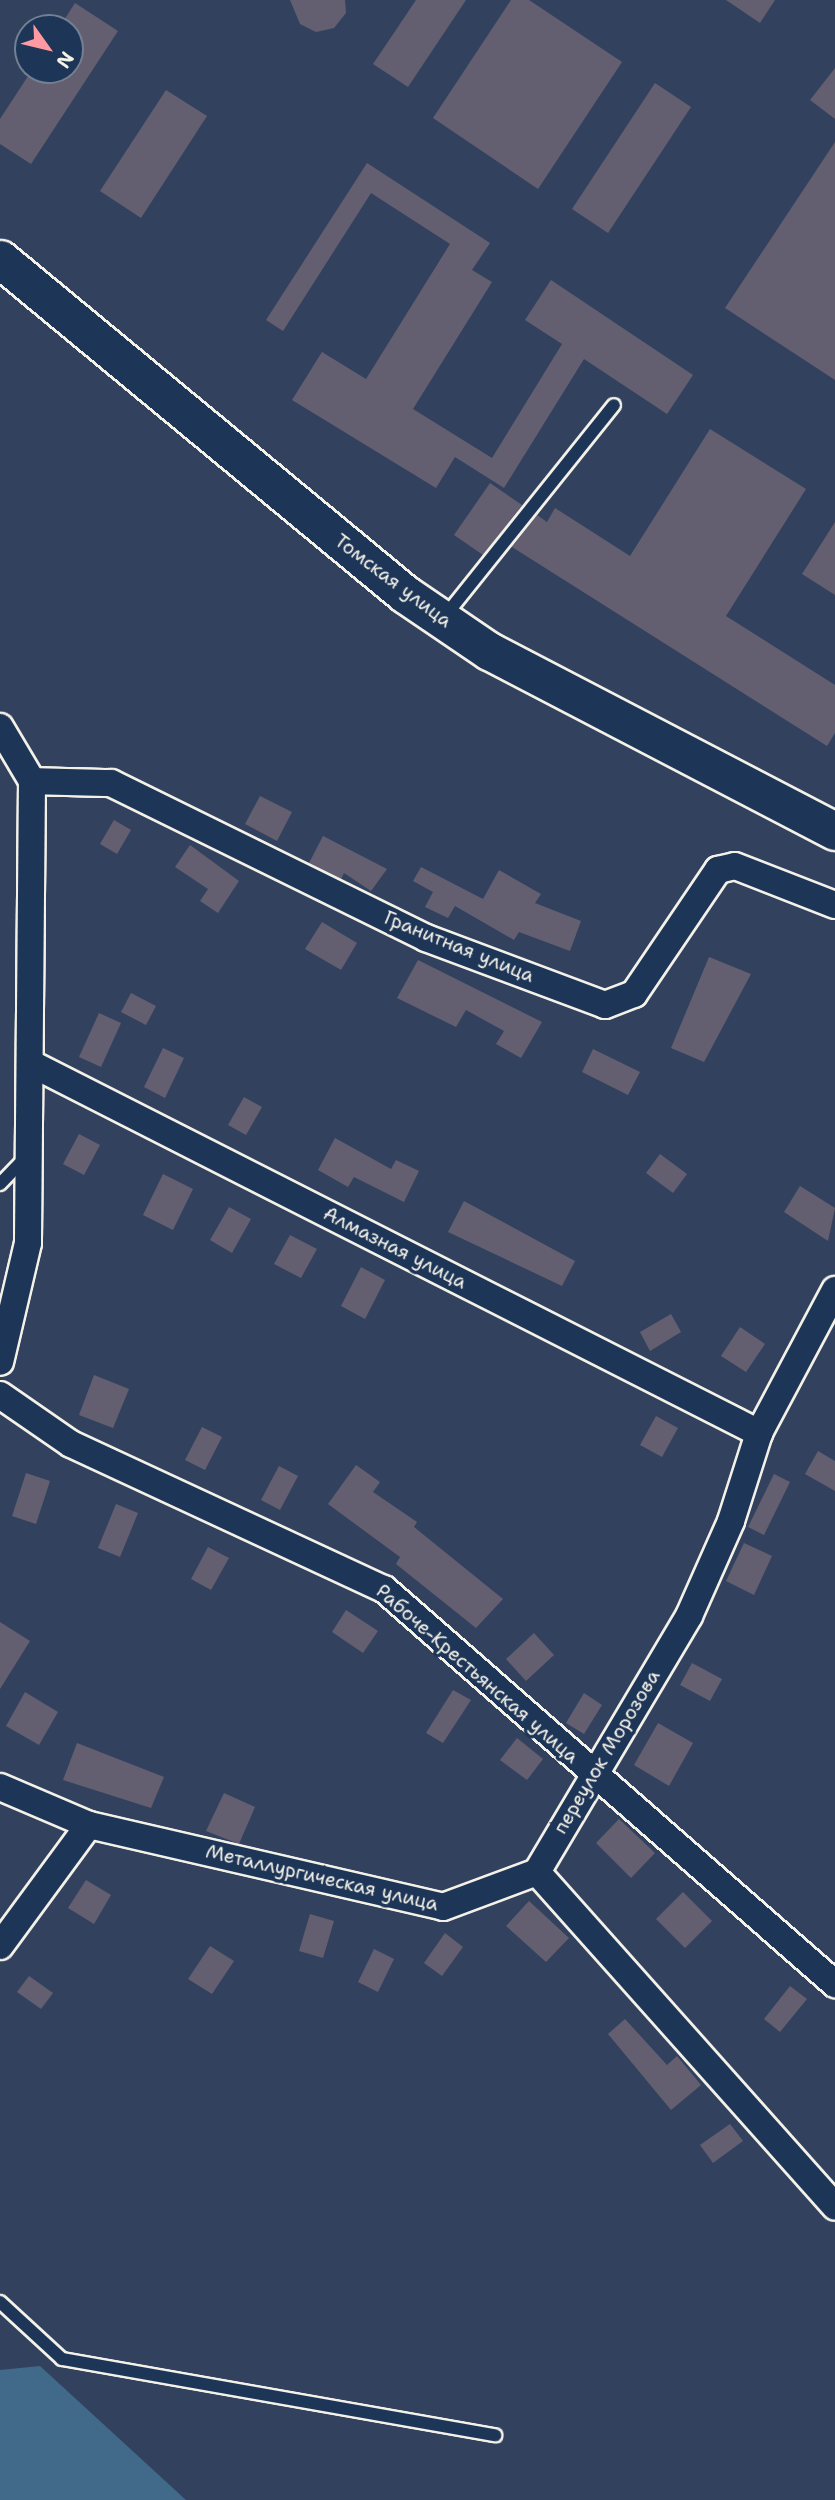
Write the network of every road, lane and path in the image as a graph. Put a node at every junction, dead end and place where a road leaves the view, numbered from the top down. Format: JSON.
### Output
{"nodes":[{"id":1,"x":0,"y":259,"type":"edge"},
{"id":2,"x":614,"y":405,"type":"dead end"},
{"id":3,"x":443,"y":619,"type":"junction"},
{"id":4,"x":0,"y":727,"type":"edge"},
{"id":5,"x":32,"y":781,"type":"junction"},
{"id":6,"x":835,"y":831,"type":"edge"},
{"id":7,"x":835,"y":905,"type":"edge"},
{"id":8,"x":30,"y":1063,"type":"junction"},
{"id":9,"x":29,"y":1153,"type":"junction"},
{"id":10,"x":0,"y":1184,"type":"edge"},
{"id":11,"x":835,"y":1290,"type":"edge"},
{"id":12,"x":9,"y":1292,"type":"edge"},
{"id":13,"x":0,"y":1362,"type":"edge"},
{"id":14,"x":0,"y":1395,"type":"edge"},
{"id":15,"x":759,"y":1433,"type":"junction"},
{"id":16,"x":592,"y":1773,"type":"junction"},
{"id":17,"x":0,"y":1787,"type":"edge"},
{"id":18,"x":89,"y":1825,"type":"junction"},
{"id":19,"x":537,"y":1872,"type":"junction"},
{"id":20,"x":0,"y":1946,"type":"edge"},
{"id":21,"x":835,"y":1984,"type":"edge"},
{"id":22,"x":835,"y":2206,"type":"edge"},
{"id":23,"x":0,"y":2302,"type":"edge"},
{"id":24,"x":495,"y":2435,"type":"dead end"}],
"edges":[{"from":1,"to":3,"type":"street","name":"Томская улица"},
{"from":2,"to":3,"type":"lane"},
{"from":3,"to":6,"type":"street","name":"Томская улица"},
{"from":4,"to":5,"type":"street"},
{"from":5,"to":7,"type":"street","name":"Гранитная улица"},
{"from":5,"to":8,"type":"street"},
{"from":8,"to":9,"type":"street"},
{"from":8,"to":15,"type":"street","name":"Алмазная улица"},
{"from":9,"to":10,"type":"lane"},
{"from":9,"to":12,"type":"street"},
{"from":11,"to":15,"type":"street","name":"переулок Морозова"},
{"from":12,"to":13,"type":"street"},
{"from":14,"to":16,"type":"street","name":"Рабоче-Крестьянская улица"},
{"from":15,"to":16,"type":"street","name":"переулок Морозова"},
{"from":16,"to":19,"type":"street","name":"переулок Морозова"},
{"from":16,"to":21,"type":"street","name":"Рабоче-Крестьянская улица"},
{"from":17,"to":18,"type":"street","name":"Металлургическая улица"},
{"from":18,"to":19,"type":"street","name":"Металлургическая улица"},
{"from":18,"to":20,"type":"street"},
{"from":19,"to":22,"type":"street"},
{"from":23,"to":24,"type":"lane"}]}
